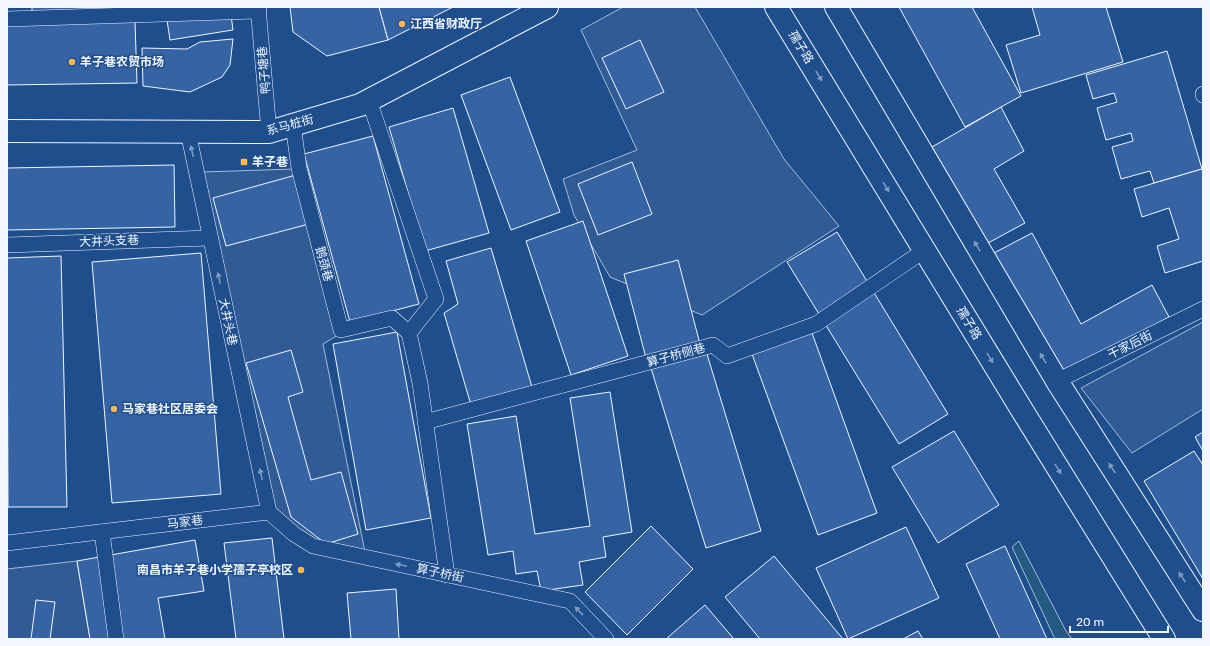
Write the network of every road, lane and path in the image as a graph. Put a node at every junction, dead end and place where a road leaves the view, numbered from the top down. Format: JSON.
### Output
{"nodes":[{"id":1,"x":547,"y":7,"type":"edge"},
{"id":2,"x":776,"y":7,"type":"edge"},
{"id":3,"x":836,"y":7,"type":"edge"},
{"id":4,"x":258,"y":9,"type":"edge"},
{"id":5,"x":7,"y":18,"type":"edge"},
{"id":6,"x":370,"y":100,"type":"junction"},
{"id":7,"x":293,"y":125,"type":"junction"},
{"id":8,"x":7,"y":131,"type":"edge"},
{"id":9,"x":188,"y":132,"type":"junction"},
{"id":10,"x":269,"y":132,"type":"junction"},
{"id":11,"x":210,"y":238,"type":"junction"},
{"id":12,"x":7,"y":245,"type":"edge"},
{"id":13,"x":925,"y":250,"type":"junction"},
{"id":14,"x":1203,"y":309,"type":"edge"},
{"id":15,"x":408,"y":333,"type":"junction"},
{"id":16,"x":1057,"y":381,"type":"junction"},
{"id":17,"x":425,"y":422,"type":"junction"},
{"id":18,"x":269,"y":512,"type":"junction"},
{"id":19,"x":102,"y":532,"type":"junction"},
{"id":20,"x":7,"y":543,"type":"edge"},
{"id":21,"x":447,"y":575,"type":"junction"},
{"id":22,"x":1203,"y":610,"type":"edge"},
{"id":23,"x":116,"y":639,"type":"edge"},
{"id":24,"x":606,"y":639,"type":"edge"},
{"id":25,"x":1164,"y":639,"type":"edge"}],
"edges":[{"from":1,"to":6,"type":"main road","name":"系马桩街"},
{"from":2,"to":13,"type":"main road","name":"孺子路","one_way":true},
{"from":16,"to":3,"type":"main road","one_way":true},
{"from":4,"to":5,"type":"lane"},
{"from":4,"to":10,"type":"lane","name":"鸭子塘巷"},
{"from":6,"to":7,"type":"main road","name":"系马桩街"},
{"from":6,"to":15,"type":"lane"},
{"from":7,"to":10,"type":"main road","name":"系马桩街"},
{"from":7,"to":15,"type":"lane","name":"鹅颈巷"},
{"from":8,"to":9,"type":"main road","name":"系马桩街"},
{"from":9,"to":10,"type":"main road","name":"系马桩街"},
{"from":11,"to":9,"type":"lane","name":"大井头巷","one_way":true},
{"from":11,"to":12,"type":"lane","name":"大井头支巷"},
{"from":18,"to":11,"type":"lane","name":"大井头巷","one_way":true},
{"from":13,"to":17,"type":"lane","name":"算子桥侧巷"},
{"from":13,"to":25,"type":"main road","name":"孺子路","one_way":true},
{"from":14,"to":16,"type":"lane","name":"干家后街"},
{"from":15,"to":17,"type":"lane"},
{"from":22,"to":16,"type":"main road","one_way":true},
{"from":17,"to":21,"type":"lane"},
{"from":18,"to":19,"type":"lane","name":"马家巷"},
{"from":21,"to":18,"type":"lane","name":"算子桥街","one_way":true},
{"from":19,"to":20,"type":"lane","name":"马家巷"},
{"from":19,"to":23,"type":"lane"},
{"from":24,"to":21,"type":"lane","name":"算子桥街","one_way":true}]}
